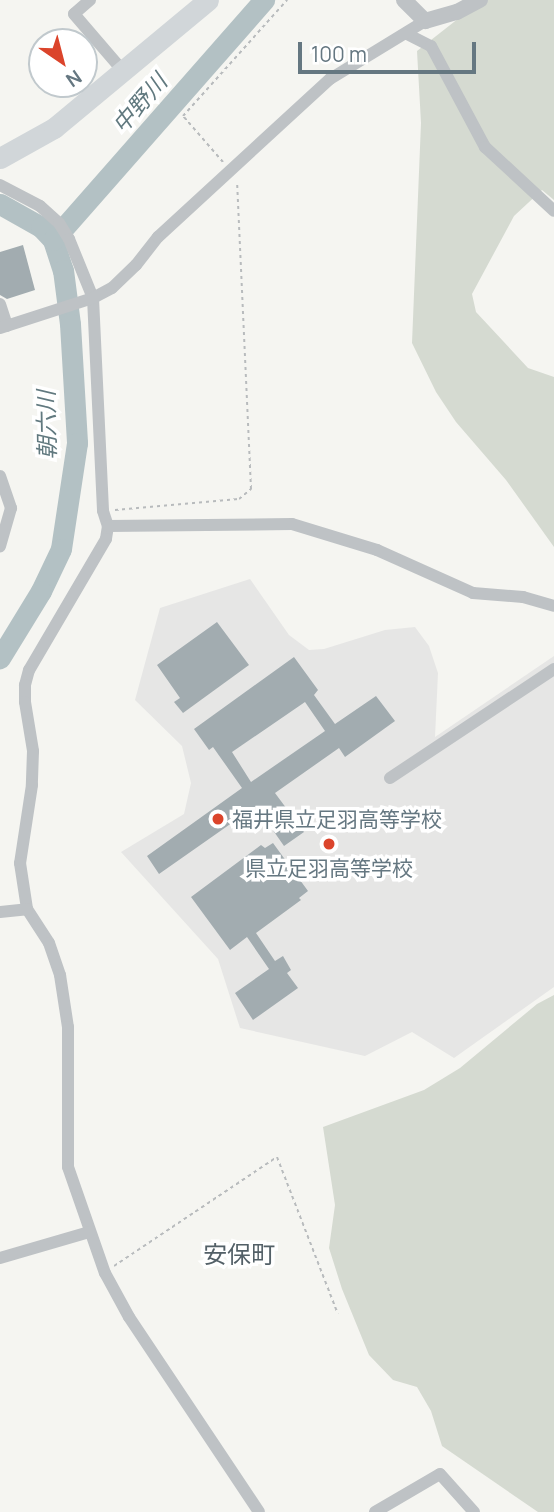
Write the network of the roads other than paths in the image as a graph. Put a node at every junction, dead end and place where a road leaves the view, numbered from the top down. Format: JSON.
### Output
{"nodes":[{"id":1,"x":90,"y":0,"type":"edge"},
{"id":2,"x":208,"y":0,"type":"edge"},
{"id":3,"x":404,"y":0,"type":"edge"},
{"id":4,"x":480,"y":0,"type":"edge"},
{"id":5,"x":425,"y":21,"type":"junction"},
{"id":6,"x":407,"y":34,"type":"junction"},
{"id":7,"x":123,"y":71,"type":"junction"},
{"id":8,"x":0,"y":158,"type":"edge"},
{"id":9,"x":0,"y":185,"type":"edge"},
{"id":10,"x":554,"y":211,"type":"edge"},
{"id":11,"x":88,"y":300,"type":"junction"},
{"id":12,"x":0,"y":304,"type":"edge"},
{"id":13,"x":4,"y":327,"type":"edge"},
{"id":14,"x":0,"y":476,"type":"edge"},
{"id":15,"x":108,"y":526,"type":"junction"},
{"id":16,"x":0,"y":545,"type":"edge"},
{"id":17,"x":554,"y":606,"type":"edge"},
{"id":18,"x":554,"y":669,"type":"edge"},
{"id":19,"x":390,"y":778,"type":"dead end"},
{"id":20,"x":27,"y":909,"type":"junction"},
{"id":21,"x":0,"y":912,"type":"edge"},
{"id":22,"x":89,"y":1232,"type":"junction"},
{"id":23,"x":0,"y":1258,"type":"edge"},
{"id":24,"x":259,"y":1512,"type":"edge"},
{"id":25,"x":375,"y":1512,"type":"edge"},
{"id":26,"x":474,"y":1512,"type":"edge"}],
"edges":[{"from":1,"to":7,"type":"street"},
{"from":2,"to":7,"type":"main road"},
{"from":3,"to":5,"type":"street"},
{"from":4,"to":5,"type":"street"},
{"from":5,"to":6,"type":"street"},
{"from":6,"to":10,"type":"street"},
{"from":6,"to":11,"type":"street"},
{"from":7,"to":8,"type":"main road"},
{"from":9,"to":11,"type":"street"},
{"from":11,"to":13,"type":"street"},
{"from":11,"to":15,"type":"street"},
{"from":12,"to":13,"type":"street"},
{"from":14,"to":16,"type":"street"},
{"from":15,"to":17,"type":"street"},
{"from":15,"to":20,"type":"street"},
{"from":18,"to":19,"type":"street"},
{"from":20,"to":21,"type":"street"},
{"from":20,"to":22,"type":"street"},
{"from":22,"to":23,"type":"street"},
{"from":22,"to":24,"type":"street"},
{"from":25,"to":26,"type":"street"}]}
